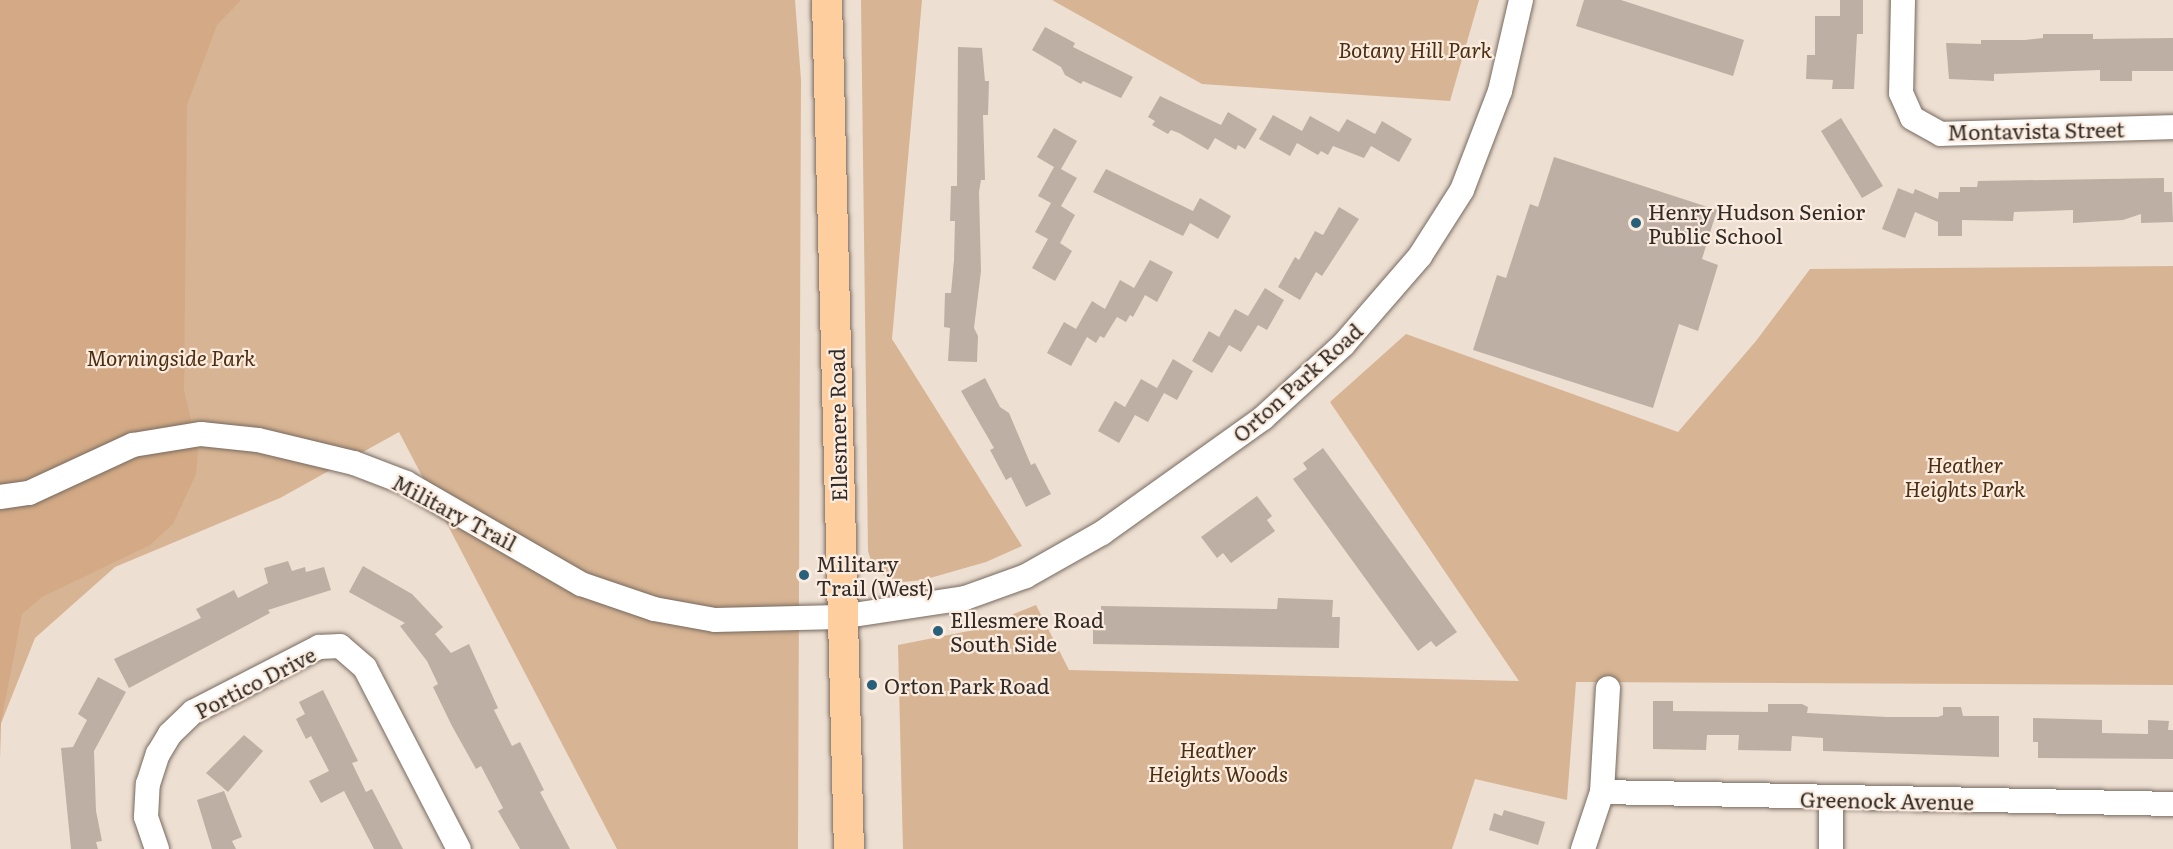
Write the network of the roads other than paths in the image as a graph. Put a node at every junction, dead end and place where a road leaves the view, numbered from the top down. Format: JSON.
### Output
{"nodes":[{"id":1,"x":827,"y":0,"type":"edge"},
{"id":2,"x":1521,"y":0,"type":"edge"},
{"id":3,"x":1903,"y":1,"type":"edge"},
{"id":4,"x":2173,"y":127,"type":"edge"},
{"id":5,"x":0,"y":497,"type":"edge"},
{"id":6,"x":840,"y":617,"type":"junction"},
{"id":7,"x":1608,"y":688,"type":"dead end"},
{"id":8,"x":1602,"y":792,"type":"junction"},
{"id":9,"x":1832,"y":799,"type":"junction"},
{"id":10,"x":2173,"y":804,"type":"edge"},
{"id":11,"x":157,"y":849,"type":"edge"},
{"id":12,"x":459,"y":849,"type":"edge"},
{"id":13,"x":849,"y":849,"type":"edge"},
{"id":14,"x":1582,"y":849,"type":"edge"},
{"id":15,"x":1831,"y":849,"type":"edge"}],
"edges":[{"from":1,"to":6,"type":"main road","name":"Ellesmere Road"},
{"from":2,"to":6,"type":"street","name":"Orton Park Road"},
{"from":3,"to":4,"type":"street","name":"Montavista Street"},
{"from":5,"to":6,"type":"street","name":"Military Trail"},
{"from":6,"to":13,"type":"main road","name":"Ellesmere Road"},
{"from":7,"to":8,"type":"street"},
{"from":8,"to":9,"type":"street","name":"Greenock Avenue"},
{"from":8,"to":14,"type":"street"},
{"from":9,"to":10,"type":"street","name":"Greenock Avenue"},
{"from":9,"to":15,"type":"street"},
{"from":11,"to":12,"type":"street","name":"Portico Drive"}]}
